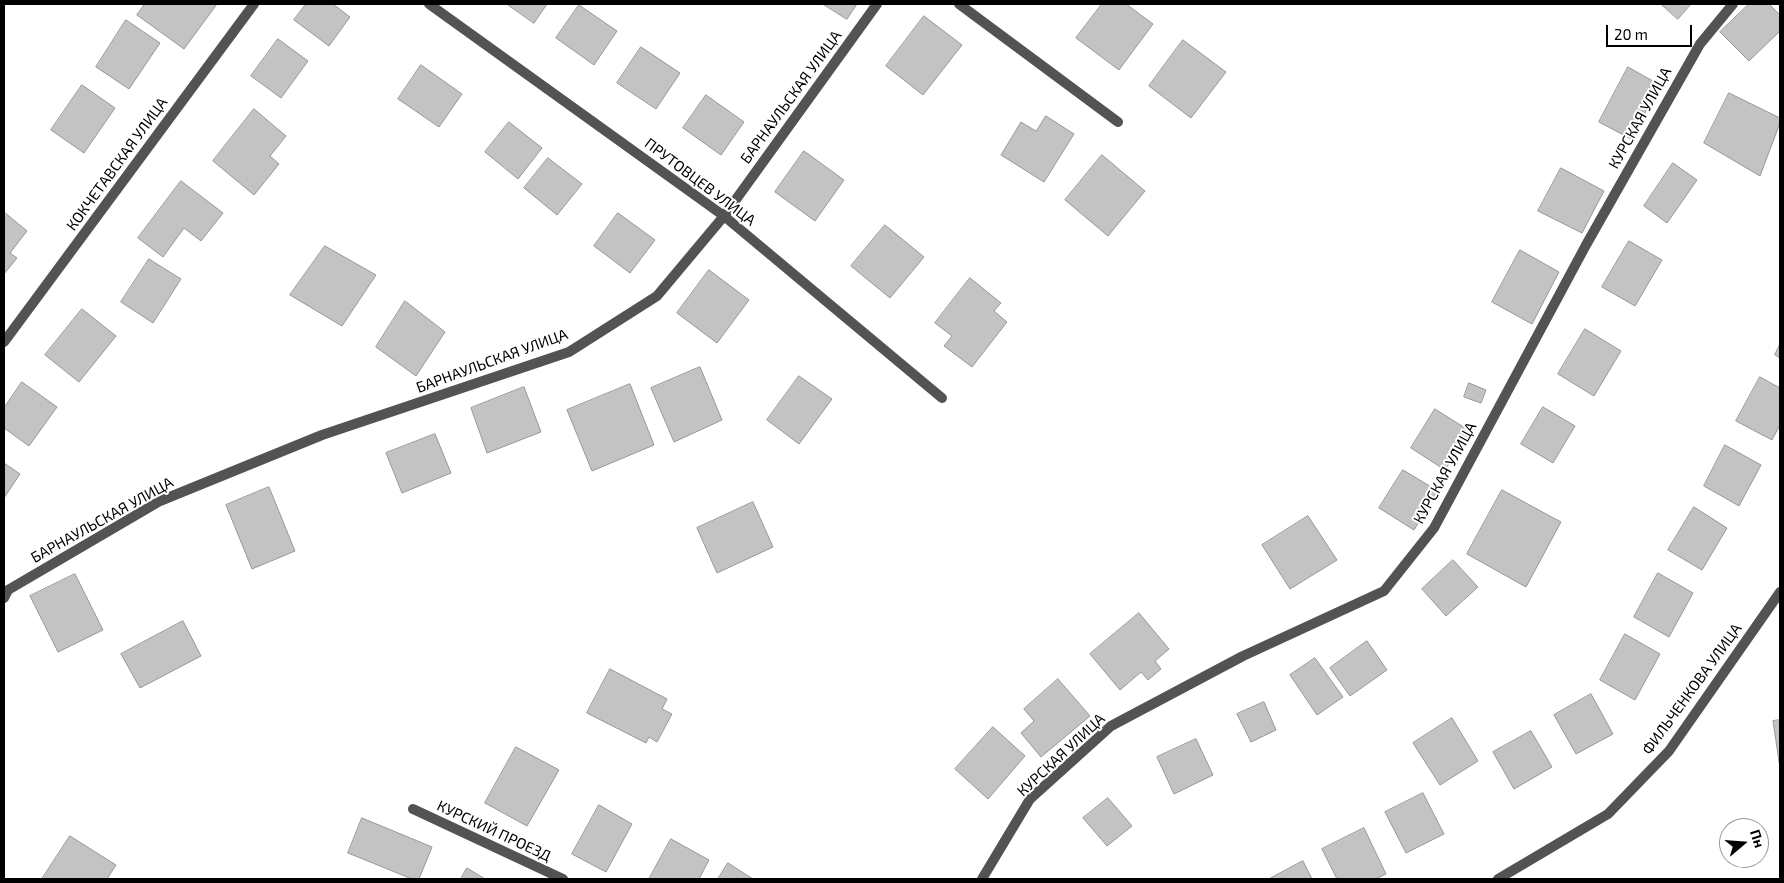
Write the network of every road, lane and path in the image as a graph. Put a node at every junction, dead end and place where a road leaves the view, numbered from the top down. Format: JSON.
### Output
{"nodes":[{"id":1,"x":254,"y":4,"type":"edge"},
{"id":2,"x":429,"y":4,"type":"edge"},
{"id":3,"x":876,"y":4,"type":"edge"},
{"id":4,"x":959,"y":4,"type":"edge"},
{"id":5,"x":1732,"y":4,"type":"edge"},
{"id":6,"x":1118,"y":122,"type":"dead end"},
{"id":7,"x":724,"y":216,"type":"junction"},
{"id":8,"x":4,"y":342,"type":"edge"},
{"id":9,"x":942,"y":398,"type":"dead end"},
{"id":10,"x":1780,"y":592,"type":"edge"},
{"id":11,"x":4,"y":598,"type":"edge"},
{"id":12,"x":413,"y":809,"type":"dead end"},
{"id":13,"x":563,"y":879,"type":"edge"},
{"id":14,"x":982,"y":879,"type":"edge"},
{"id":15,"x":1498,"y":879,"type":"edge"}],
"edges":[{"from":1,"to":8,"type":"street","name":"КОКЧЕТАВСКАЯ УЛИЦА"},
{"from":2,"to":7,"type":"street","name":"ПРУТОВЦЕВ УЛИЦА"},
{"from":3,"to":7,"type":"street","name":"БАРНАУЛЬСКАЯ УЛИЦА"},
{"from":4,"to":6,"type":"street"},
{"from":5,"to":14,"type":"street","name":"КУРСКАЯ УЛИЦА"},
{"from":7,"to":9,"type":"street","name":"ПРУТОВЦЕВ УЛИЦА"},
{"from":7,"to":11,"type":"street","name":"БАРНАУЛЬСКАЯ УЛИЦА"},
{"from":10,"to":15,"type":"street","name":"ФИЛЬЧЕНКОВА УЛИЦА"},
{"from":12,"to":13,"type":"street","name":"КУРСКИЙ ПРОЕЗД"}]}
